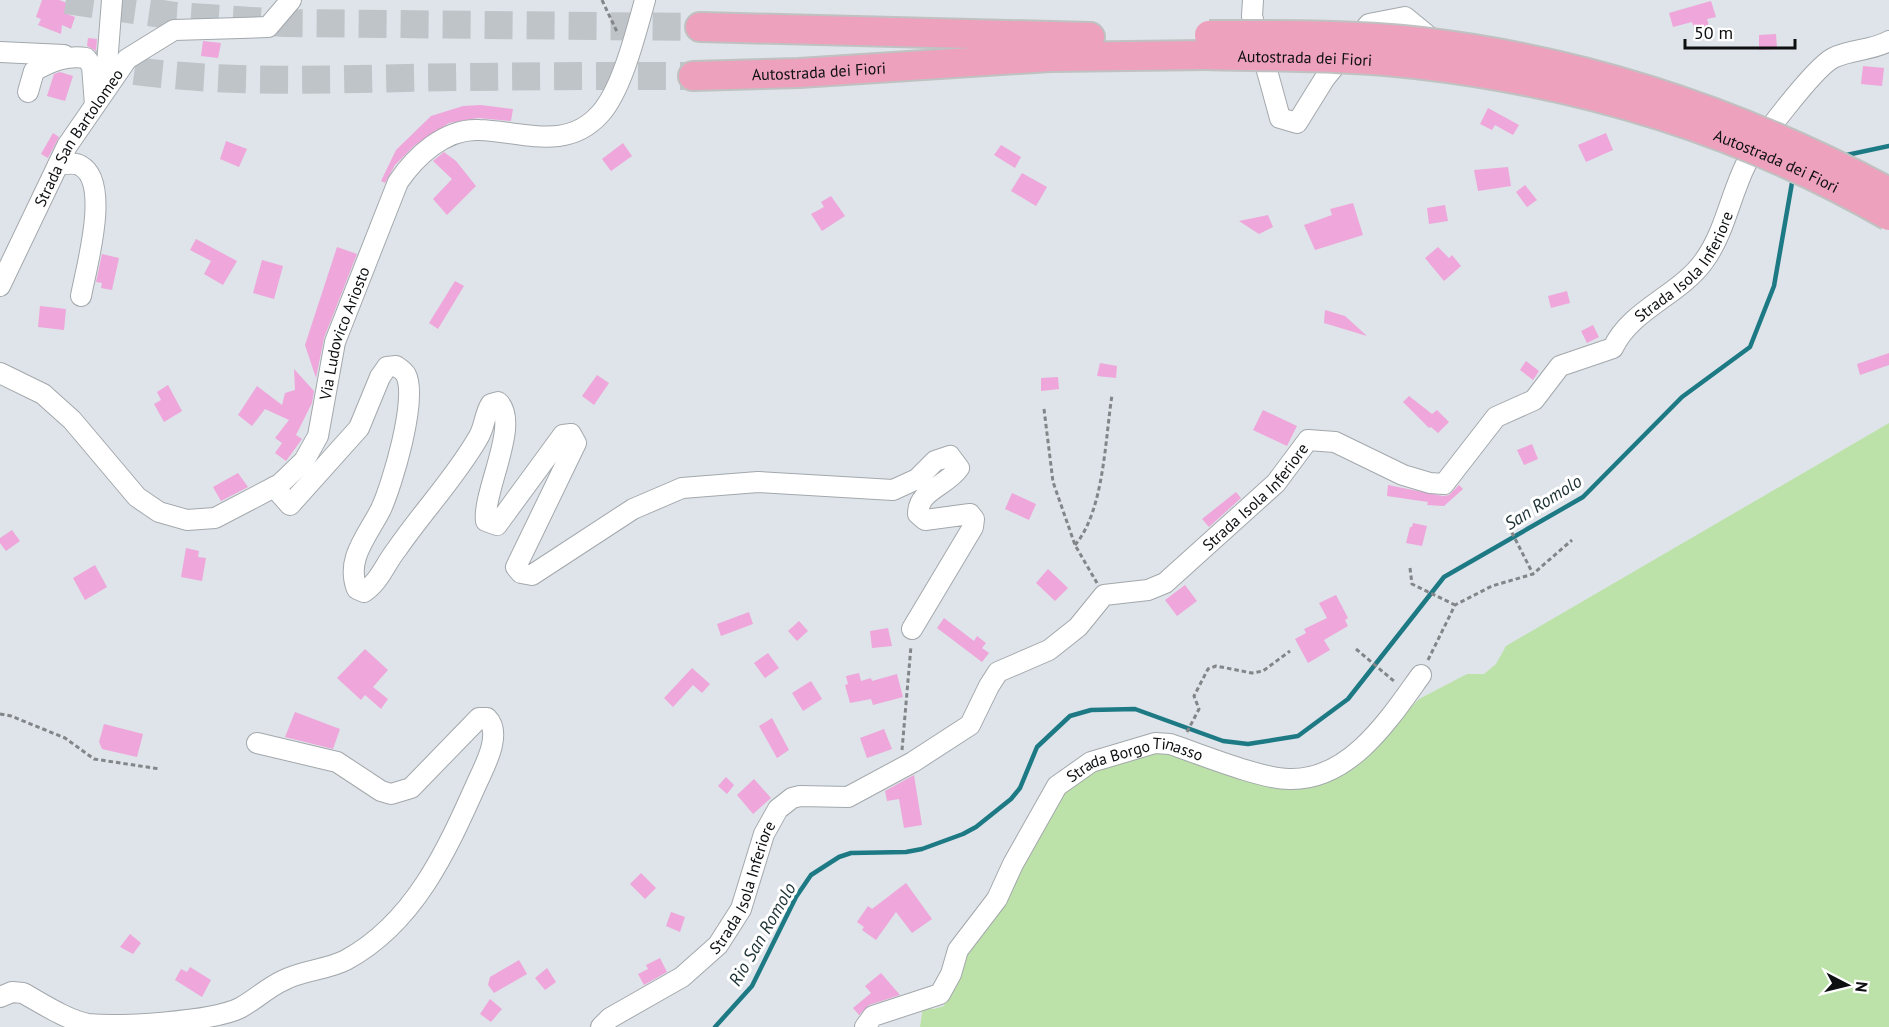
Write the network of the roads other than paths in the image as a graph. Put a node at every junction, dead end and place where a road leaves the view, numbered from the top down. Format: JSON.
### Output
{"nodes":[{"id":1,"x":112,"y":0,"type":"edge"},
{"id":2,"x":291,"y":0,"type":"edge"},
{"id":3,"x":645,"y":0,"type":"edge"},
{"id":4,"x":1253,"y":0,"type":"edge"},
{"id":5,"x":700,"y":27,"type":"tunnel mouth"},
{"id":6,"x":1889,"y":41,"type":"edge"},
{"id":7,"x":1208,"y":45,"type":"junction"},
{"id":8,"x":0,"y":52,"type":"edge"},
{"id":9,"x":72,"y":56,"type":"junction"},
{"id":10,"x":693,"y":76,"type":"tunnel mouth"},
{"id":11,"x":28,"y":92,"type":"dead end"},
{"id":12,"x":100,"y":98,"type":"junction"},
{"id":13,"x":1746,"y":163,"type":"junction"},
{"id":14,"x":58,"y":165,"type":"junction"},
{"id":15,"x":1889,"y":192,"type":"edge"},
{"id":16,"x":1889,"y":216,"type":"edge"},
{"id":17,"x":0,"y":286,"type":"edge"},
{"id":18,"x":81,"y":296,"type":"dead end"},
{"id":19,"x":0,"y":373,"type":"edge"},
{"id":20,"x":274,"y":487,"type":"junction"},
{"id":21,"x":912,"y":629,"type":"road end"},
{"id":22,"x":1421,"y":675,"type":"road end"},
{"id":23,"x":257,"y":742,"type":"dead end"},
{"id":24,"x":0,"y":997,"type":"edge"},
{"id":25,"x":601,"y":1027,"type":"edge"},
{"id":26,"x":865,"y":1027,"type":"edge"}],
"edges":[{"from":1,"to":12,"type":"street"},
{"from":2,"to":12,"type":"street","name":"Strada San Bartolomeo"},
{"from":3,"to":20,"type":"street","name":"Via Ludovico Ariosto"},
{"from":4,"to":13,"type":"street"},
{"from":5,"to":7,"type":"highway","name":"Autostrada dei Fiori"},
{"from":6,"to":13,"type":"street"},
{"from":7,"to":10,"type":"highway","name":"Autostrada dei Fiori"},
{"from":7,"to":15,"type":"highway","name":"Autostrada dei Fiori","bridge":true},
{"from":7,"to":16,"type":"highway","name":"Autostrada dei Fiori","bridge":true},
{"from":8,"to":9,"type":"street"},
{"from":9,"to":11,"type":"street"},
{"from":9,"to":12,"type":"street"},
{"from":12,"to":14,"type":"street","name":"Strada San Bartolomeo"},
{"from":13,"to":25,"type":"street","name":"Strada Isola Inferiore"},
{"from":14,"to":17,"type":"street","name":"Strada San Bartolomeo"},
{"from":14,"to":18,"type":"street"},
{"from":19,"to":20,"type":"street","name":"Via Ludovico Ariosto"},
{"from":20,"to":21,"type":"street"},
{"from":22,"to":26,"type":"street","name":"Strada Borgo Tinasso"},
{"from":23,"to":24,"type":"street"}]}
